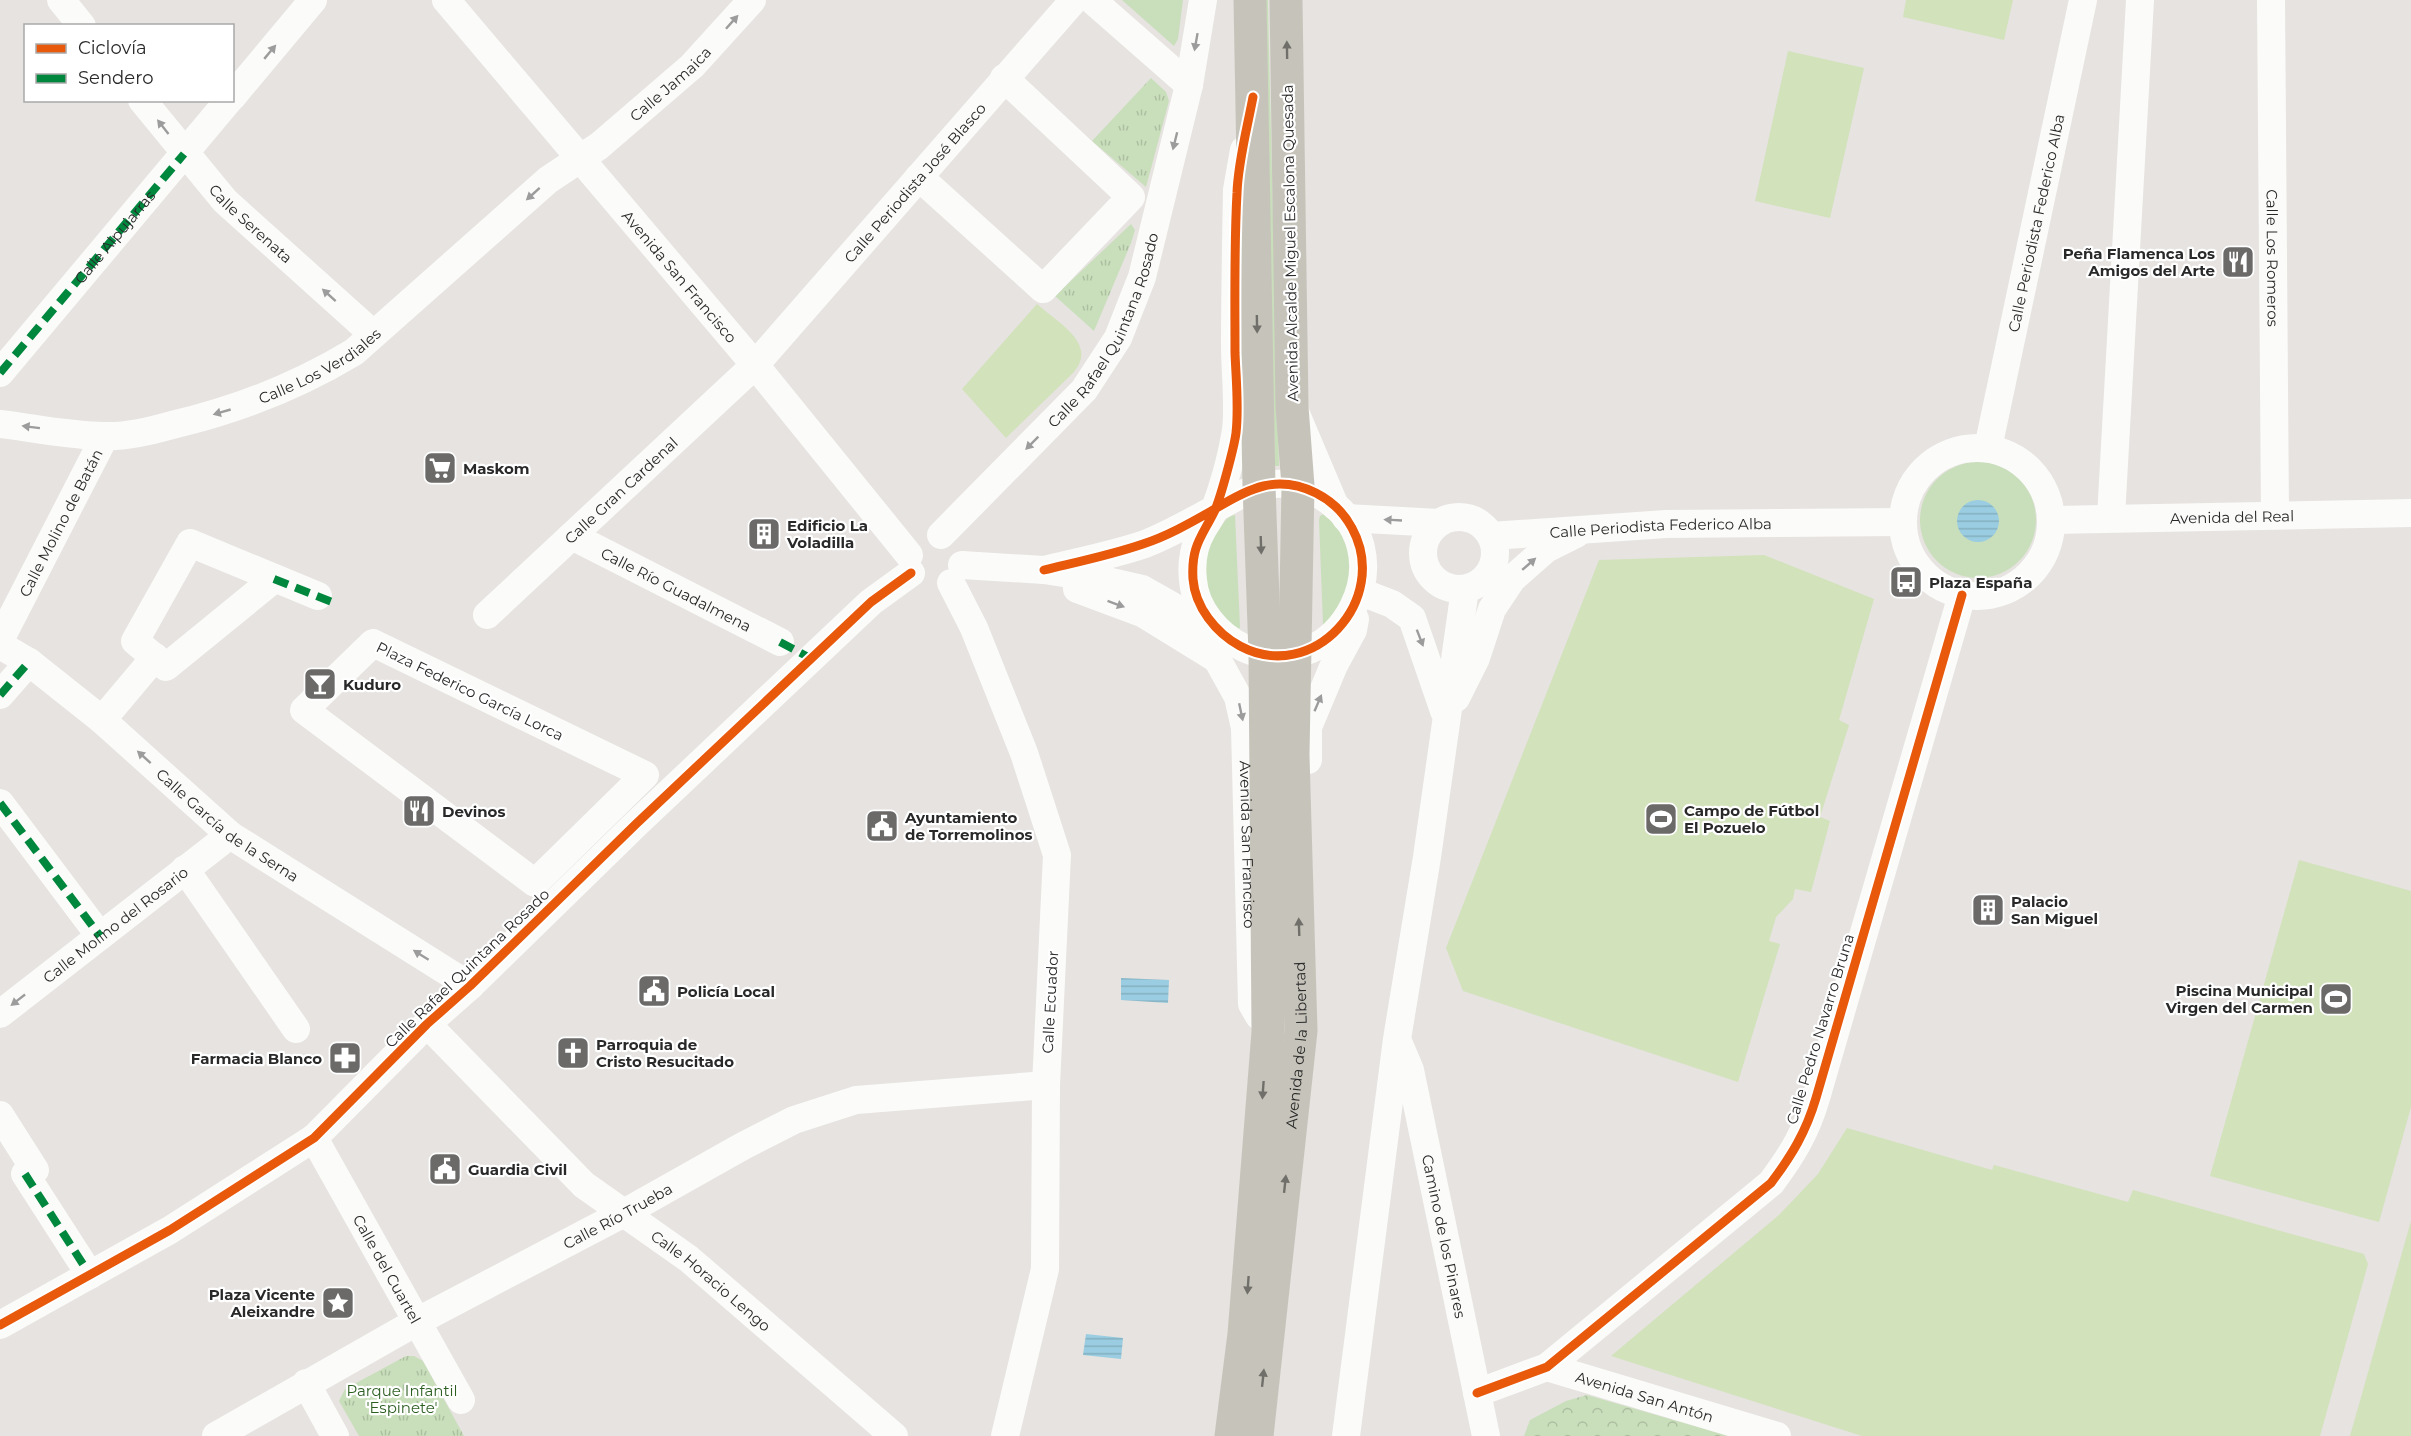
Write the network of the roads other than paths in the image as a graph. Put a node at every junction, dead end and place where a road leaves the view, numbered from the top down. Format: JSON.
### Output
{"nodes":[{"id":1,"x":61,"y":0,"type":"edge"},
{"id":2,"x":313,"y":0,"type":"edge"},
{"id":3,"x":446,"y":0,"type":"edge"},
{"id":4,"x":752,"y":0,"type":"edge"},
{"id":5,"x":1074,"y":0,"type":"edge"},
{"id":6,"x":1092,"y":0,"type":"edge"},
{"id":7,"x":1203,"y":0,"type":"edge"},
{"id":8,"x":1250,"y":0,"type":"edge"},
{"id":9,"x":1286,"y":0,"type":"edge"},
{"id":10,"x":2083,"y":0,"type":"edge"},
{"id":11,"x":2140,"y":0,"type":"edge"},
{"id":12,"x":2271,"y":0,"type":"edge"},
{"id":13,"x":80,"y":24,"type":"edge"},
{"id":14,"x":1004,"y":78,"type":"junction"},
{"id":15,"x":1189,"y":85,"type":"junction"},
{"id":16,"x":234,"y":95,"type":"edge"},
{"id":17,"x":1252,"y":98,"type":"junction"},
{"id":18,"x":144,"y":102,"type":"edge"},
{"id":19,"x":227,"y":102,"type":"edge"},
{"id":20,"x":184,"y":154,"type":"junction"},
{"id":21,"x":580,"y":160,"type":"junction"},
{"id":22,"x":919,"y":177,"type":"junction"},
{"id":23,"x":373,"y":334,"type":"junction"},
{"id":24,"x":755,"y":365,"type":"junction"},
{"id":25,"x":0,"y":374,"type":"edge"},
{"id":26,"x":1293,"y":407,"type":"junction"},
{"id":27,"x":0,"y":424,"type":"edge"},
{"id":28,"x":105,"y":436,"type":"junction"},
{"id":29,"x":1988,"y":448,"type":"junction"},
{"id":30,"x":1259,"y":486,"type":"junction"},
{"id":31,"x":1298,"y":486,"type":"junction"},
{"id":32,"x":1215,"y":509,"type":"junction"},
{"id":33,"x":1341,"y":512,"type":"junction"},
{"id":34,"x":2411,"y":513,"type":"edge"},
{"id":35,"x":2275,"y":515,"type":"junction"},
{"id":36,"x":2111,"y":517,"type":"junction"},
{"id":37,"x":2052,"y":520,"type":"junction"},
{"id":38,"x":1903,"y":522,"type":"junction"},
{"id":39,"x":1439,"y":523,"type":"junction"},
{"id":40,"x":1585,"y":530,"type":"junction"},
{"id":41,"x":941,"y":535,"type":"junction"},
{"id":42,"x":572,"y":536,"type":"junction"},
{"id":43,"x":1491,"y":536,"type":"junction"},
{"id":44,"x":910,"y":564,"type":"junction"},
{"id":45,"x":1044,"y":570,"type":"junction"},
{"id":46,"x":957,"y":574,"type":"junction"},
{"id":47,"x":274,"y":579,"type":"junction"},
{"id":48,"x":1454,"y":588,"type":"junction"},
{"id":49,"x":1361,"y":592,"type":"junction"},
{"id":50,"x":1962,"y":595,"type":"junction"},
{"id":51,"x":318,"y":596,"type":"dead end"},
{"id":52,"x":487,"y":615,"type":"dead end"},
{"id":53,"x":1214,"y":627,"type":"junction"},
{"id":54,"x":0,"y":640,"type":"edge"},
{"id":55,"x":780,"y":642,"type":"dead end"},
{"id":56,"x":0,"y":645,"type":"edge"},
{"id":57,"x":1280,"y":654,"type":"junction"},
{"id":58,"x":155,"y":657,"type":"junction"},
{"id":59,"x":1217,"y":659,"type":"junction"},
{"id":60,"x":29,"y":662,"type":"junction"},
{"id":61,"x":0,"y":695,"type":"edge"},
{"id":62,"x":1446,"y":719,"type":"junction"},
{"id":63,"x":102,"y":720,"type":"junction"},
{"id":64,"x":0,"y":803,"type":"edge"},
{"id":65,"x":230,"y":835,"type":"junction"},
{"id":66,"x":1296,"y":841,"type":"junction"},
{"id":67,"x":185,"y":869,"type":"junction"},
{"id":68,"x":535,"y":883,"type":"joint"},
{"id":69,"x":100,"y":936,"type":"junction"},
{"id":70,"x":470,"y":986,"type":"junction"},
{"id":71,"x":0,"y":1014,"type":"edge"},
{"id":72,"x":427,"y":1024,"type":"junction"},
{"id":73,"x":296,"y":1029,"type":"dead end"},
{"id":74,"x":1268,"y":1032,"type":"junction"},
{"id":75,"x":1397,"y":1039,"type":"junction"},
{"id":76,"x":1046,"y":1084,"type":"junction"},
{"id":77,"x":0,"y":1115,"type":"edge"},
{"id":78,"x":314,"y":1138,"type":"junction"},
{"id":79,"x":624,"y":1213,"type":"junction"},
{"id":80,"x":90,"y":1275,"type":"junction"},
{"id":81,"x":418,"y":1321,"type":"junction"},
{"id":82,"x":0,"y":1325,"type":"edge"},
{"id":83,"x":1547,"y":1367,"type":"junction"},
{"id":84,"x":306,"y":1383,"type":"junction"},
{"id":85,"x":1477,"y":1393,"type":"junction"},
{"id":86,"x":461,"y":1400,"type":"dead end"},
{"id":87,"x":216,"y":1436,"type":"edge"},
{"id":88,"x":335,"y":1436,"type":"edge"},
{"id":89,"x":894,"y":1436,"type":"edge"},
{"id":90,"x":1005,"y":1436,"type":"edge"},
{"id":91,"x":1231,"y":1436,"type":"edge"},
{"id":92,"x":1257,"y":1436,"type":"edge"},
{"id":93,"x":1346,"y":1436,"type":"edge"},
{"id":94,"x":1486,"y":1436,"type":"edge"},
{"id":95,"x":1777,"y":1436,"type":"edge"}],
"edges":[{"from":1,"to":13,"type":"street"},
{"from":16,"to":2,"type":"street","one_way":true},
{"from":3,"to":21,"type":"street","name":"Avenida San Francisco"},
{"from":21,"to":4,"type":"street","name":"Calle Jamaica","one_way":true},
{"from":5,"to":14,"type":"street","name":"Calle Periodista José Blasco"},
{"from":6,"to":15,"type":"street"},
{"from":7,"to":15,"type":"street","name":"Calle Rafael Quintana Rosado","one_way":true},
{"from":8,"to":17,"type":"main road"},
{"from":26,"to":9,"type":"main road","name":"Avenida Alcalde Miguel Escalona Quesada","one_way":true},
{"from":10,"to":29,"type":"street","name":"Calle Periodista Federico Alba"},
{"from":11,"to":36,"type":"street"},
{"from":12,"to":35,"type":"street","name":"Calle Los Romeros"},
{"from":14,"to":22,"type":"street","name":"Calle Periodista José Blasco"},
{"from":14,"to":22,"type":"street"},
{"from":15,"to":41,"type":"street","name":"Calle Rafael Quintana Rosado","one_way":true},
{"from":17,"to":30,"type":"main road","one_way":true},
{"from":17,"to":32,"type":"street"},
{"from":20,"to":18,"type":"street","name":"Calle Serenata","one_way":true},
{"from":19,"to":20,"type":"street","name":"Calle Alpujarras"},
{"from":23,"to":20,"type":"street","name":"Calle Serenata","one_way":true},
{"from":20,"to":25,"type":"street","name":"Calle Alpujarras"},
{"from":21,"to":23,"type":"street","name":"Calle Los Verdiales","one_way":true},
{"from":21,"to":24,"type":"street","name":"Avenida San Francisco"},
{"from":22,"to":24,"type":"street","name":"Calle Periodista José Blasco"},
{"from":23,"to":28,"type":"street","name":"Calle Los Verdiales","one_way":true},
{"from":24,"to":42,"type":"street","name":"Calle Gran Cardenal"},
{"from":24,"to":44,"type":"street","name":"Avenida San Francisco"},
{"from":26,"to":31,"type":"main road","name":"Avenida Alcalde Miguel Escalona Quesada"},
{"from":26,"to":33,"type":"street"},
{"from":28,"to":27,"type":"street","name":"Calle Los Verdiales","one_way":true},
{"from":28,"to":54,"type":"street","name":"Calle Molino de Batán"},
{"from":29,"to":37,"type":"street"},
{"from":29,"to":38,"type":"street"},
{"from":30,"to":31,"type":"street"},
{"from":30,"to":32,"type":"street"},
{"from":30,"to":57,"type":"main road","one_way":true},
{"from":31,"to":33,"type":"street"},
{"from":31,"to":57,"type":"main road","name":"Avenida de la Libertad"},
{"from":32,"to":45,"type":"street"},
{"from":32,"to":53,"type":"street"},
{"from":39,"to":33,"type":"street","one_way":true},
{"from":33,"to":49,"type":"street"},
{"from":34,"to":35,"type":"street","name":"Avenida del Real"},
{"from":35,"to":36,"type":"street","name":"Avenida del Real"},
{"from":36,"to":37,"type":"street","name":"Avenida del Real"},
{"from":37,"to":50,"type":"street"},
{"from":38,"to":40,"type":"street","name":"Calle Periodista Federico Alba"},
{"from":38,"to":50,"type":"street"},
{"from":39,"to":43,"type":"street"},
{"from":39,"to":48,"type":"street"},
{"from":40,"to":43,"type":"street","name":"Calle Periodista Federico Alba"},
{"from":62,"to":40,"type":"street","one_way":true},
{"from":41,"to":44,"type":"street"},
{"from":41,"to":46,"type":"street"},
{"from":42,"to":52,"type":"street","name":"Calle Gran Cardenal"},
{"from":42,"to":55,"type":"street","name":"Calle Río Guadalmena"},
{"from":43,"to":48,"type":"street"},
{"from":44,"to":46,"type":"street"},
{"from":44,"to":70,"type":"street","name":"Calle Rafael Quintana Rosado"},
{"from":45,"to":46,"type":"street","name":"Avenida San Francisco"},
{"from":45,"to":53,"type":"street","name":"Avenida San Francisco"},
{"from":45,"to":59,"type":"street","name":"Avenida San Francisco","one_way":true},
{"from":46,"to":76,"type":"street","name":"Calle Ecuador"},
{"from":47,"to":51,"type":"street"},
{"from":47,"to":58,"type":"street"},
{"from":47,"to":58,"type":"street"},
{"from":48,"to":49,"type":"street"},
{"from":48,"to":62,"type":"street"},
{"from":49,"to":57,"type":"street"},
{"from":49,"to":62,"type":"street","one_way":true},
{"from":66,"to":49,"type":"street","one_way":true},
{"from":50,"to":83,"type":"street","name":"Calle Pedro Navarro Bruna"},
{"from":53,"to":57,"type":"street"},
{"from":53,"to":59,"type":"street","name":"Avenida San Francisco"},
{"from":56,"to":60,"type":"street","name":"Calle García de la Serna"},
{"from":57,"to":66,"type":"main road","name":"Avenida de la Libertad"},
{"from":57,"to":74,"type":"main road","name":"Avenida de la Libertad"},
{"from":58,"to":63,"type":"street"},
{"from":59,"to":74,"type":"street","name":"Avenida San Francisco","one_way":true},
{"from":60,"to":61,"type":"street"},
{"from":60,"to":63,"type":"street","name":"Calle García de la Serna"},
{"from":62,"to":75,"type":"street"},
{"from":65,"to":63,"type":"street","name":"Calle García de la Serna","one_way":true},
{"from":64,"to":69,"type":"street"},
{"from":65,"to":67,"type":"street","name":"Calle Molino del Rosario"},
{"from":70,"to":65,"type":"street","name":"Calle García de la Serna","one_way":true},
{"from":92,"to":66,"type":"main road","name":"Avenida de la Libertad","one_way":true},
{"from":67,"to":69,"type":"street","name":"Calle Molino del Rosario"},
{"from":67,"to":73,"type":"street"},
{"from":68,"to":68,"type":"street","name":"Plaza Federico García Lorca"},
{"from":69,"to":71,"type":"street","name":"Calle Molino del Rosario","one_way":true},
{"from":70,"to":72,"type":"street","name":"Calle Rafael Quintana Rosado"},
{"from":72,"to":78,"type":"street","name":"Calle Rafael Quintana Rosado"},
{"from":72,"to":79,"type":"street","name":"Calle Horacio Lengo"},
{"from":74,"to":91,"type":"main road","name":"Avenida de la Libertad","one_way":true},
{"from":75,"to":85,"type":"street","name":"Camino de los Pinares"},
{"from":75,"to":93,"type":"street"},
{"from":76,"to":79,"type":"street","name":"Calle Río Trueba"},
{"from":76,"to":90,"type":"street","name":"Calle Ecuador"},
{"from":77,"to":80,"type":"street"},
{"from":78,"to":80,"type":"street","name":"Calle Rafael Quintana Rosado"},
{"from":78,"to":81,"type":"street","name":"Calle del Cuartel"},
{"from":79,"to":81,"type":"street","name":"Calle Río Trueba"},
{"from":79,"to":89,"type":"street","name":"Calle Horacio Lengo"},
{"from":80,"to":82,"type":"street","name":"Calle Rafael Quintana Rosado"},
{"from":81,"to":84,"type":"street","name":"Calle Río Trueba"},
{"from":81,"to":86,"type":"street","name":"Calle del Cuartel"},
{"from":83,"to":85,"type":"street","name":"Calle Pedro Navarro Bruna"},
{"from":83,"to":95,"type":"street","name":"Avenida San Antón"},
{"from":84,"to":87,"type":"street","name":"Calle Río Trueba"},
{"from":84,"to":88,"type":"street"},
{"from":85,"to":94,"type":"street","name":"Camino de los Pinares"}]}
